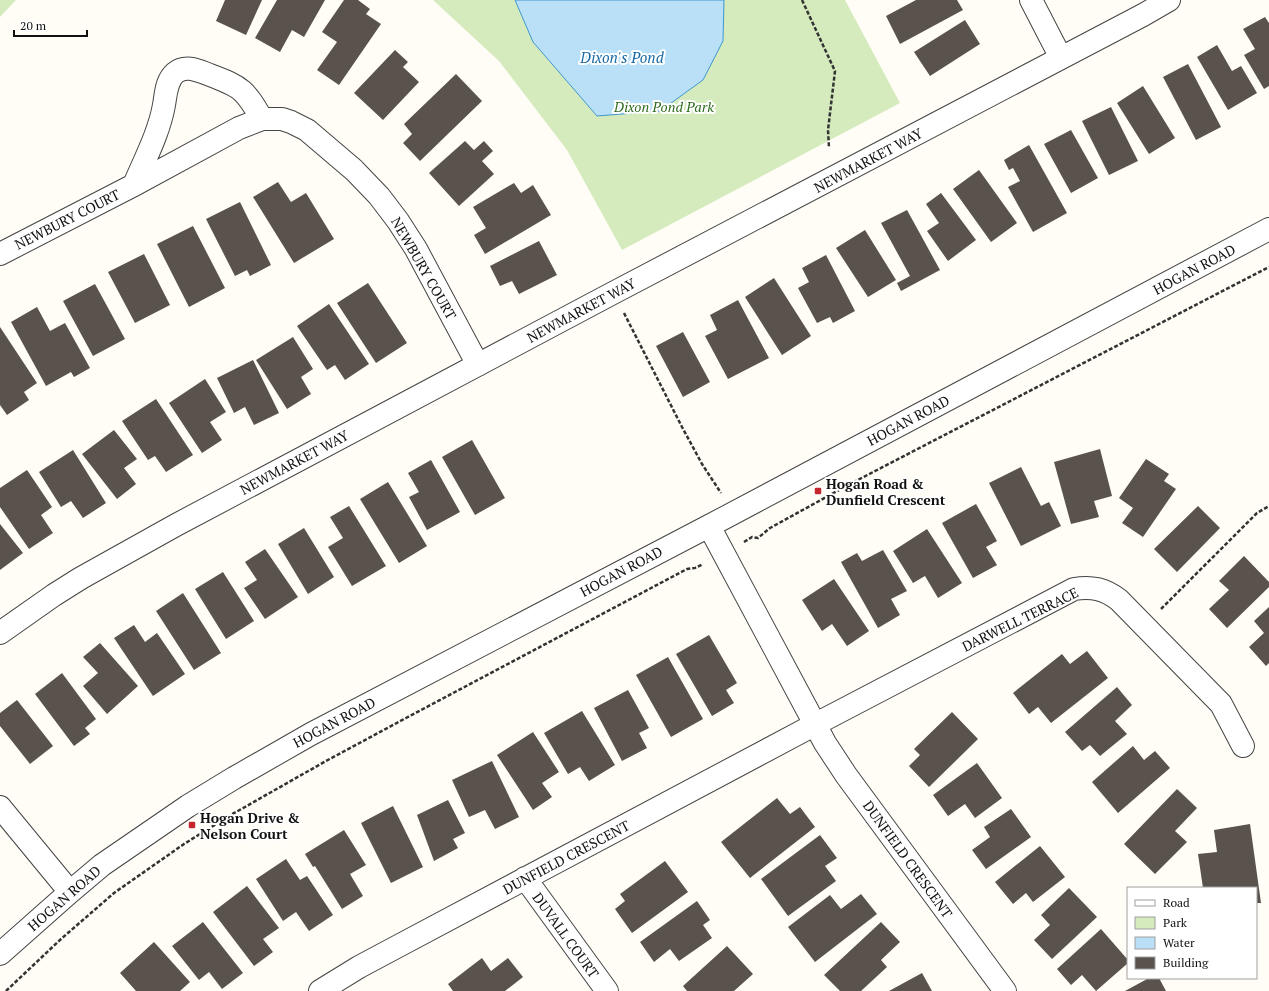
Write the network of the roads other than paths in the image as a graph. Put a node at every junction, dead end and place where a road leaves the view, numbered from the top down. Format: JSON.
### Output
{"nodes":[{"id":1,"x":1031,"y":0,"type":"edge"},
{"id":2,"x":1169,"y":0,"type":"edge"},
{"id":3,"x":1061,"y":58,"type":"junction"},
{"id":4,"x":262,"y":119,"type":"junction"},
{"id":5,"x":134,"y":185,"type":"junction"},
{"id":6,"x":1269,"y":229,"type":"edge"},
{"id":7,"x":0,"y":254,"type":"edge"},
{"id":8,"x":478,"y":364,"type":"junction"},
{"id":9,"x":709,"y":526,"type":"junction"},
{"id":10,"x":0,"y":633,"type":"edge"},
{"id":11,"x":814,"y":724,"type":"junction"},
{"id":12,"x":1243,"y":746,"type":"dead end"},
{"id":13,"x":0,"y":807,"type":"edge"},
{"id":14,"x":525,"y":878,"type":"junction"},
{"id":15,"x":70,"y":892,"type":"junction"},
{"id":16,"x":0,"y":954,"type":"edge"},
{"id":17,"x":320,"y":991,"type":"edge"},
{"id":18,"x":607,"y":991,"type":"edge"},
{"id":19,"x":1005,"y":991,"type":"edge"}],
"edges":[{"from":1,"to":3,"type":"street"},
{"from":2,"to":3,"type":"street","name":"NEWMARKET WAY"},
{"from":3,"to":8,"type":"street","name":"NEWMARKET WAY"},
{"from":4,"to":5,"type":"street","name":"NEWBURY COURT"},
{"from":4,"to":5,"type":"street","name":"NEWBURY COURT"},
{"from":4,"to":8,"type":"street","name":"NEWBURY COURT"},
{"from":5,"to":7,"type":"street","name":"NEWBURY COURT"},
{"from":6,"to":9,"type":"street","name":"HOGAN ROAD"},
{"from":8,"to":10,"type":"street","name":"NEWMARKET WAY"},
{"from":9,"to":11,"type":"street","name":"DUNFIELD CRESCENT"},
{"from":9,"to":15,"type":"street","name":"HOGAN ROAD"},
{"from":11,"to":12,"type":"street","name":"DARWELL TERRACE"},
{"from":11,"to":14,"type":"street","name":"DUNFIELD CRESCENT"},
{"from":11,"to":19,"type":"street","name":"DUNFIELD CRESCENT"},
{"from":13,"to":15,"type":"street"},
{"from":14,"to":17,"type":"street","name":"DUNFIELD CRESCENT"},
{"from":14,"to":18,"type":"street","name":"DUVALL COURT"},
{"from":15,"to":16,"type":"street","name":"HOGAN ROAD"}]}
